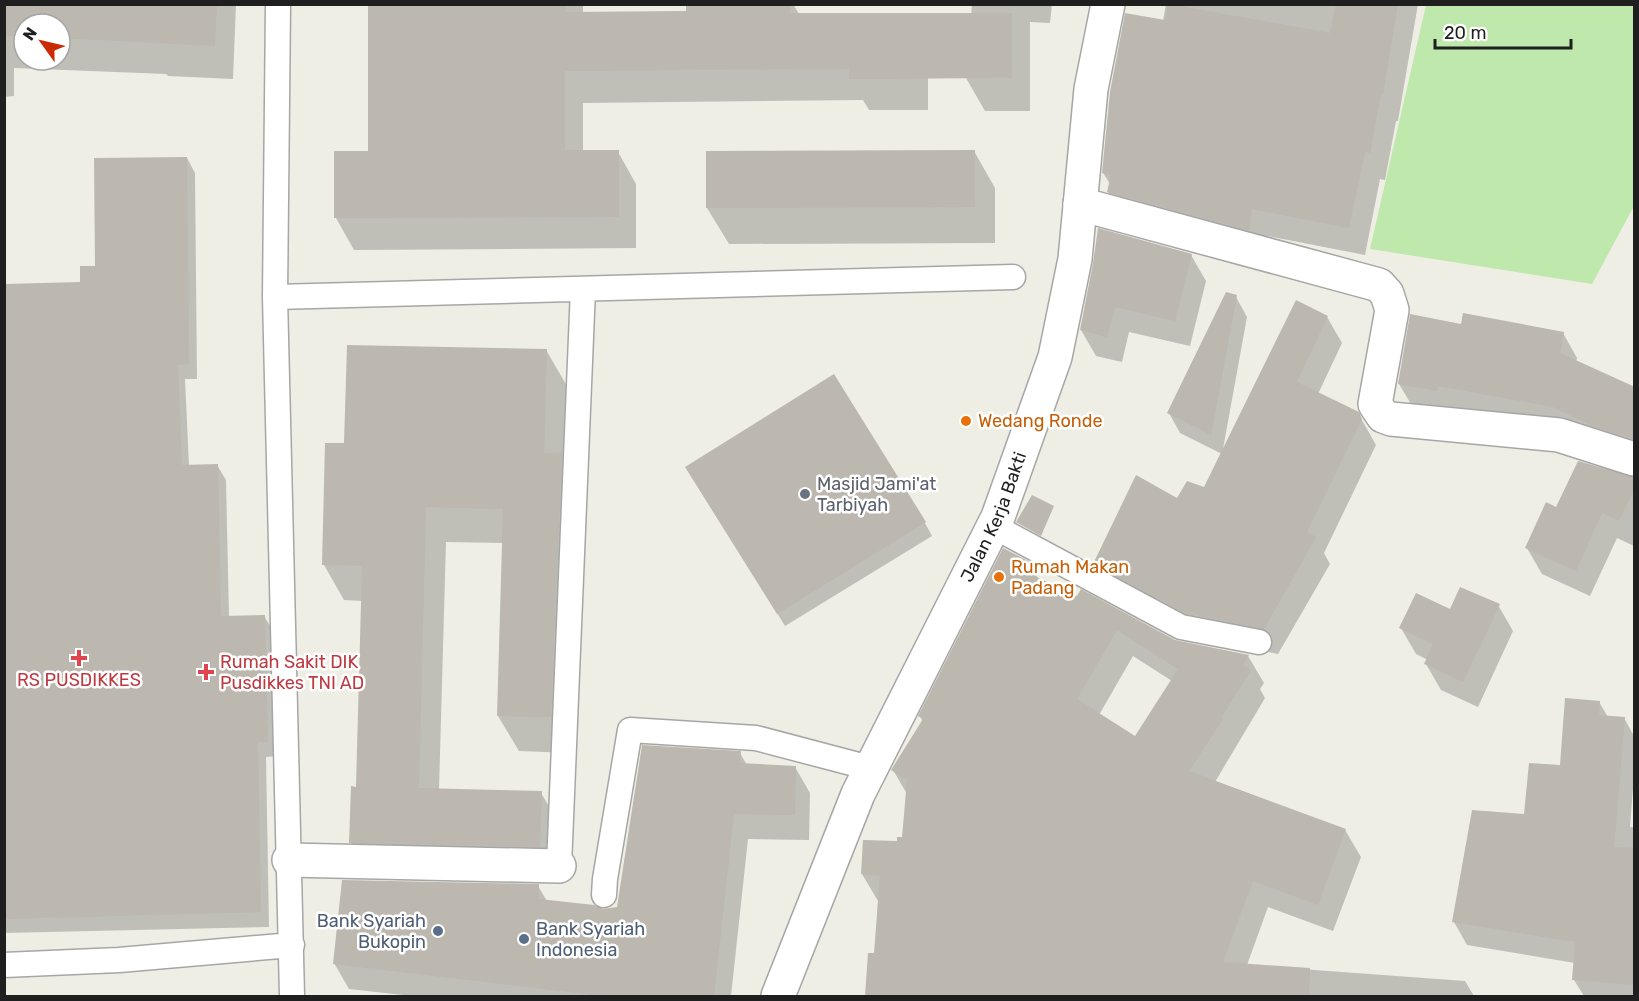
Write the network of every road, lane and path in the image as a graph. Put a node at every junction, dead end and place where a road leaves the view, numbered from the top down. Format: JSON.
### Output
{"nodes":[{"id":1,"x":278,"y":4,"type":"edge"},
{"id":2,"x":1108,"y":4,"type":"edge"},
{"id":3,"x":1080,"y":204,"type":"junction"},
{"id":4,"x":1013,"y":277,"type":"dead end"},
{"id":5,"x":583,"y":289,"type":"junction"},
{"id":6,"x":275,"y":297,"type":"junction"},
{"id":7,"x":1635,"y":459,"type":"edge"},
{"id":8,"x":993,"y":526,"type":"junction"},
{"id":9,"x":1259,"y":642,"type":"dead end"},
{"id":10,"x":870,"y":768,"type":"junction"},
{"id":11,"x":289,"y":860,"type":"junction"},
{"id":12,"x":559,"y":866,"type":"joint"},
{"id":13,"x":604,"y":896,"type":"dead end"},
{"id":14,"x":292,"y":945,"type":"junction"},
{"id":15,"x":4,"y":965,"type":"edge"},
{"id":16,"x":292,"y":996,"type":"edge"},
{"id":17,"x":778,"y":996,"type":"edge"}],
"edges":[{"from":1,"to":6,"type":"lane"},
{"from":2,"to":3,"type":"street","name":"Jalan Kerja Bakti"},
{"from":3,"to":7,"type":"street"},
{"from":3,"to":8,"type":"street","name":"Jalan Kerja Bakti"},
{"from":4,"to":5,"type":"lane"},
{"from":5,"to":6,"type":"lane"},
{"from":5,"to":12,"type":"lane"},
{"from":6,"to":11,"type":"lane"},
{"from":8,"to":9,"type":"lane"},
{"from":8,"to":10,"type":"street","name":"Jalan Kerja Bakti"},
{"from":10,"to":13,"type":"lane"},
{"from":10,"to":17,"type":"street","name":"Jalan Kerja Bakti"},
{"from":11,"to":12,"type":"street"},
{"from":11,"to":14,"type":"lane"},
{"from":14,"to":15,"type":"lane"},
{"from":14,"to":16,"type":"lane"}]}
